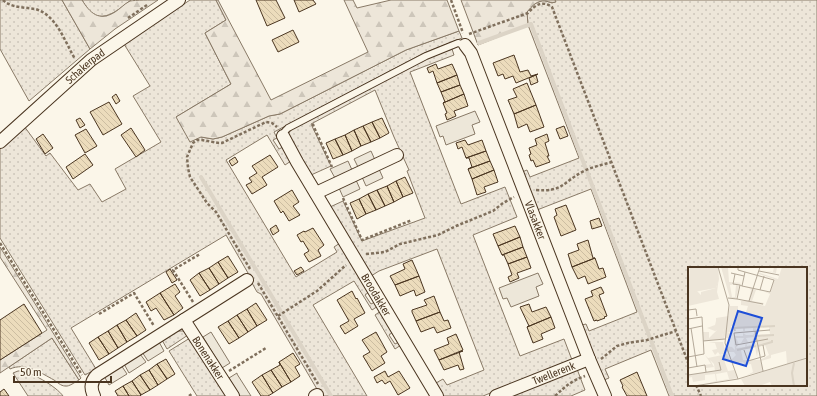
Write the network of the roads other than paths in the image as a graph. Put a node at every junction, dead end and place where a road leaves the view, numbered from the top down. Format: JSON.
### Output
{"nodes":[{"id":1,"x":179,"y":0,"type":"edge"},
{"id":2,"x":465,"y":40,"type":"joint"},
{"id":3,"x":283,"y":136,"type":"joint"},
{"id":4,"x":0,"y":142,"type":"edge"},
{"id":5,"x":397,"y":155,"type":"dead end"},
{"id":6,"x":316,"y":193,"type":"junction"},
{"id":7,"x":251,"y":276,"type":"road end"},
{"id":8,"x":184,"y":320,"type":"junction"},
{"id":9,"x":592,"y":365,"type":"junction"},
{"id":10,"x":94,"y":396,"type":"edge"},
{"id":11,"x":233,"y":396,"type":"edge"},
{"id":12,"x":437,"y":396,"type":"edge"},
{"id":13,"x":496,"y":396,"type":"edge"},
{"id":14,"x":605,"y":396,"type":"edge"}],
"edges":[{"from":1,"to":4,"type":"street","name":"Schakerpad"},
{"from":2,"to":3,"type":"lane"},
{"from":2,"to":9,"type":"street","name":"Vlasakker"},
{"from":3,"to":6,"type":"street","name":"Broodakker"},
{"from":5,"to":6,"type":"street"},
{"from":6,"to":12,"type":"street","name":"Broodakker"},
{"from":7,"to":8,"type":"street"},
{"from":8,"to":10,"type":"street"},
{"from":8,"to":11,"type":"street","name":"Bonenakker"},
{"from":9,"to":13,"type":"street","name":"Twellerenk"},
{"from":9,"to":14,"type":"street","name":"Vlasakker"}]}
